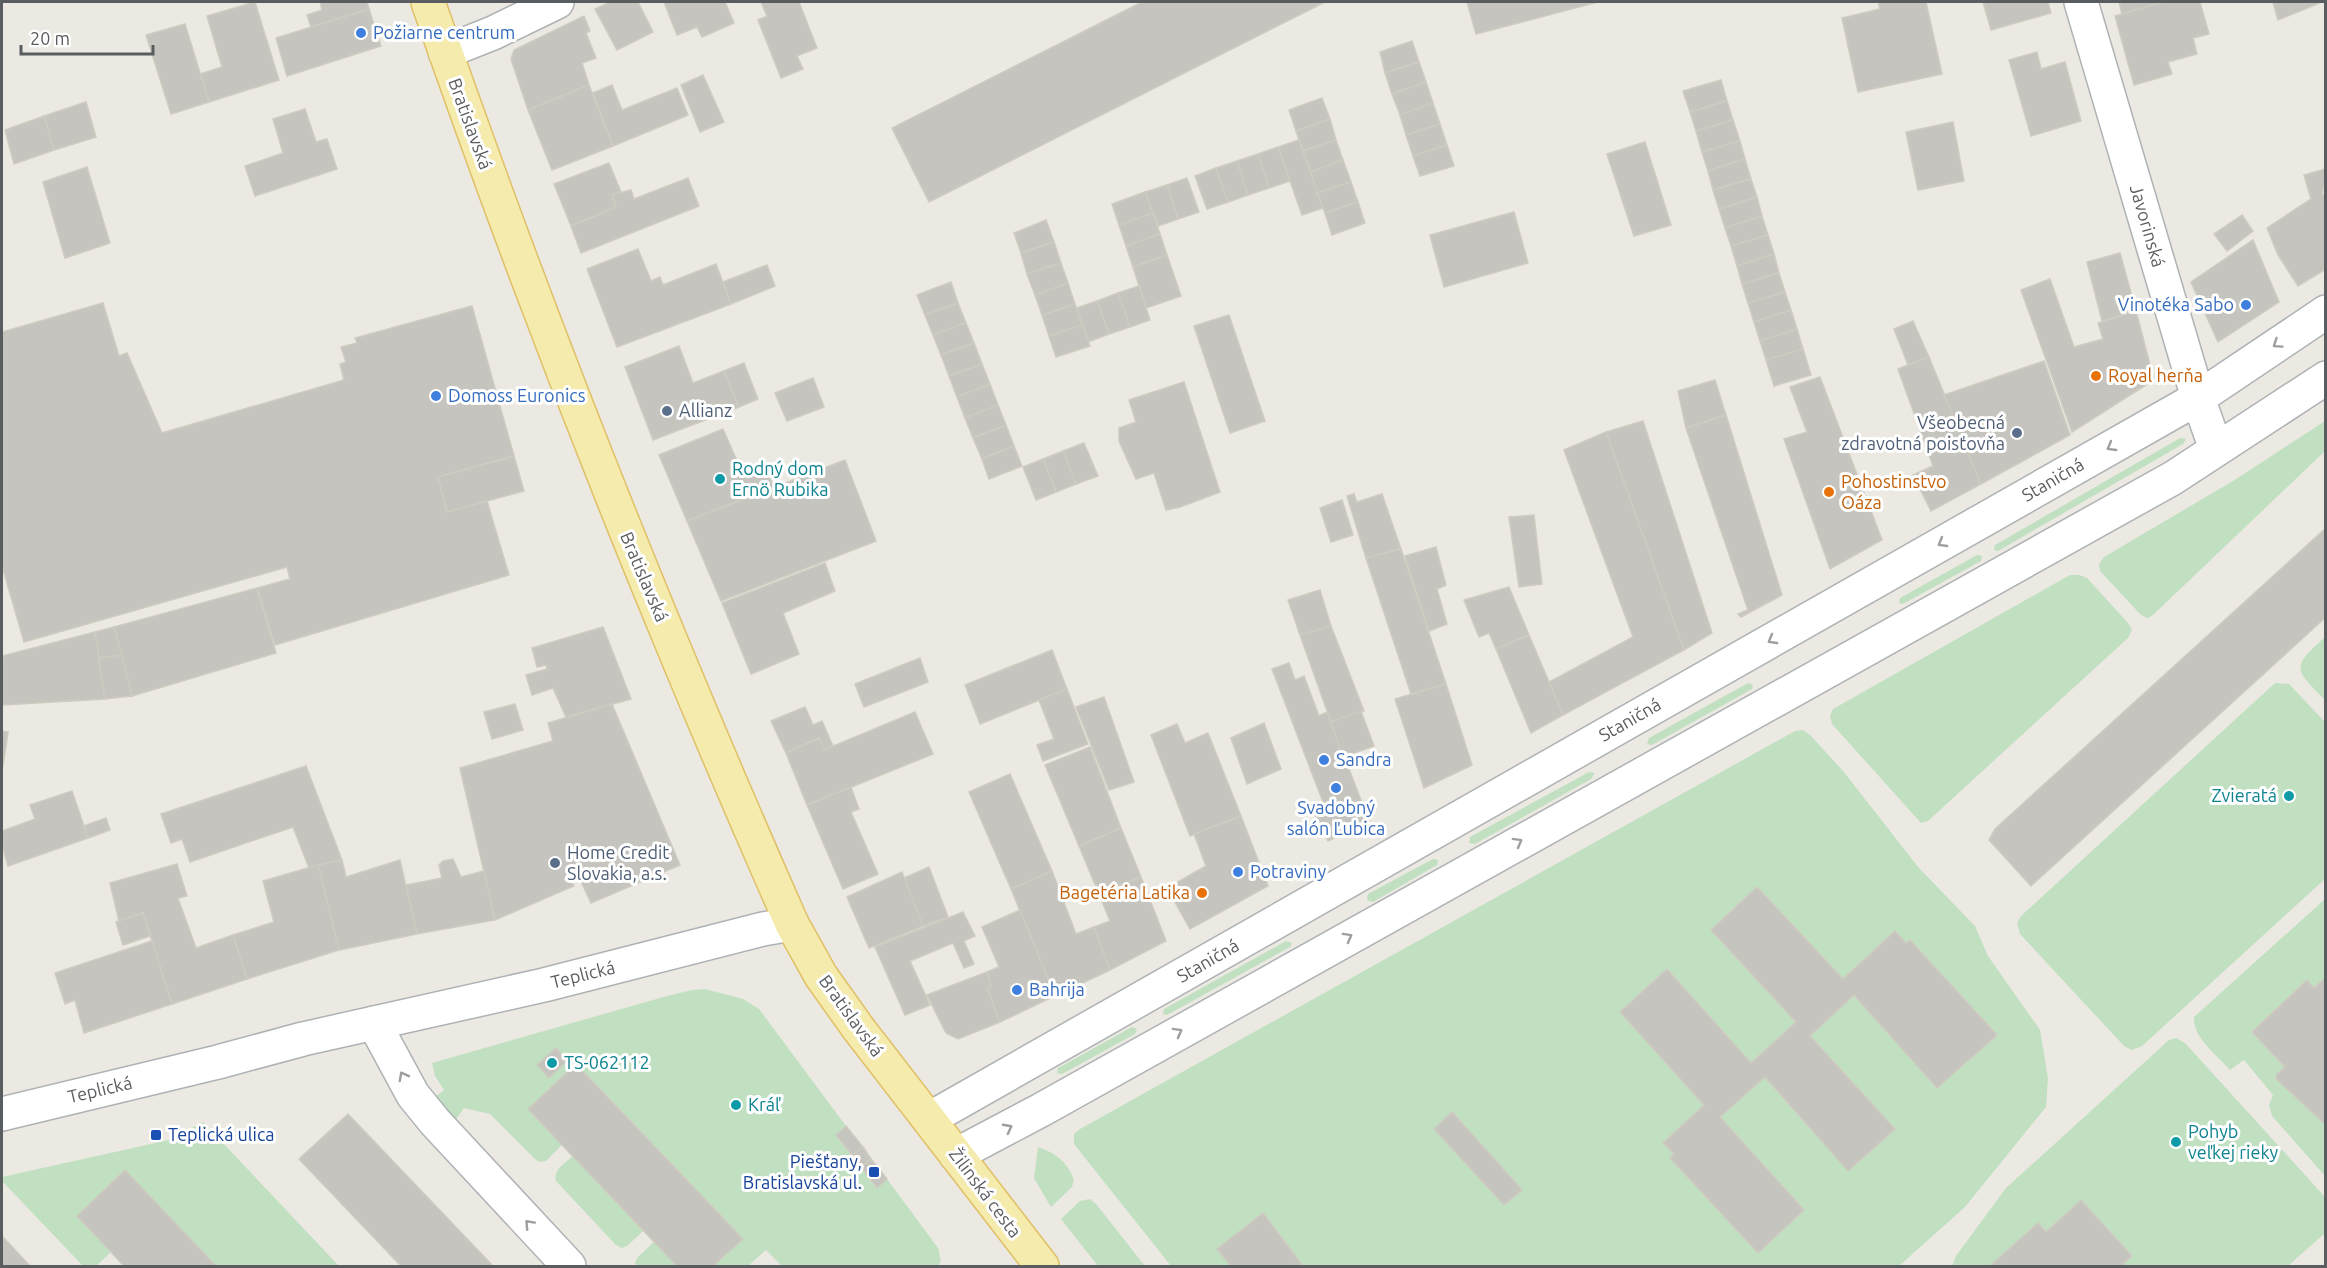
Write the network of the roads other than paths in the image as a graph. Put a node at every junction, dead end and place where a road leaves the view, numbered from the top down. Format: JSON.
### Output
{"nodes":[{"id":1,"x":428,"y":2,"type":"edge"},
{"id":2,"x":557,"y":2,"type":"edge"},
{"id":3,"x":2081,"y":2,"type":"edge"},
{"id":4,"x":445,"y":52,"type":"junction"},
{"id":5,"x":2325,"y":312,"type":"edge"},
{"id":6,"x":2325,"y":378,"type":"edge"},
{"id":7,"x":2198,"y":398,"type":"junction"},
{"id":8,"x":2216,"y":449,"type":"junction"},
{"id":9,"x":792,"y":924,"type":"junction"},
{"id":10,"x":374,"y":1023,"type":"junction"},
{"id":11,"x":2,"y":1114,"type":"edge"},
{"id":12,"x":929,"y":1119,"type":"junction"},
{"id":13,"x":956,"y":1155,"type":"junction"},
{"id":14,"x":569,"y":1266,"type":"edge"},
{"id":15,"x":1042,"y":1266,"type":"edge"}],
"edges":[{"from":1,"to":4,"type":"main road","name":"Bratislavská"},
{"from":2,"to":4,"type":"street"},
{"from":3,"to":7,"type":"street","name":"Javorinská"},
{"from":4,"to":9,"type":"main road","name":"Bratislavská"},
{"from":5,"to":7,"type":"street","name":"Staničná","one_way":true},
{"from":6,"to":8,"type":"street"},
{"from":7,"to":8,"type":"street","name":"Javorinská"},
{"from":7,"to":12,"type":"street","name":"Staničná","one_way":true},
{"from":13,"to":8,"type":"street","one_way":true},
{"from":9,"to":10,"type":"street","name":"Teplická"},
{"from":9,"to":12,"type":"main road","name":"Bratislavská"},
{"from":10,"to":11,"type":"street","name":"Teplická"},
{"from":14,"to":10,"type":"street","one_way":true},
{"from":12,"to":13,"type":"main road","name":"Žilinská cesta"},
{"from":13,"to":15,"type":"main road","name":"Žilinská cesta"}]}
